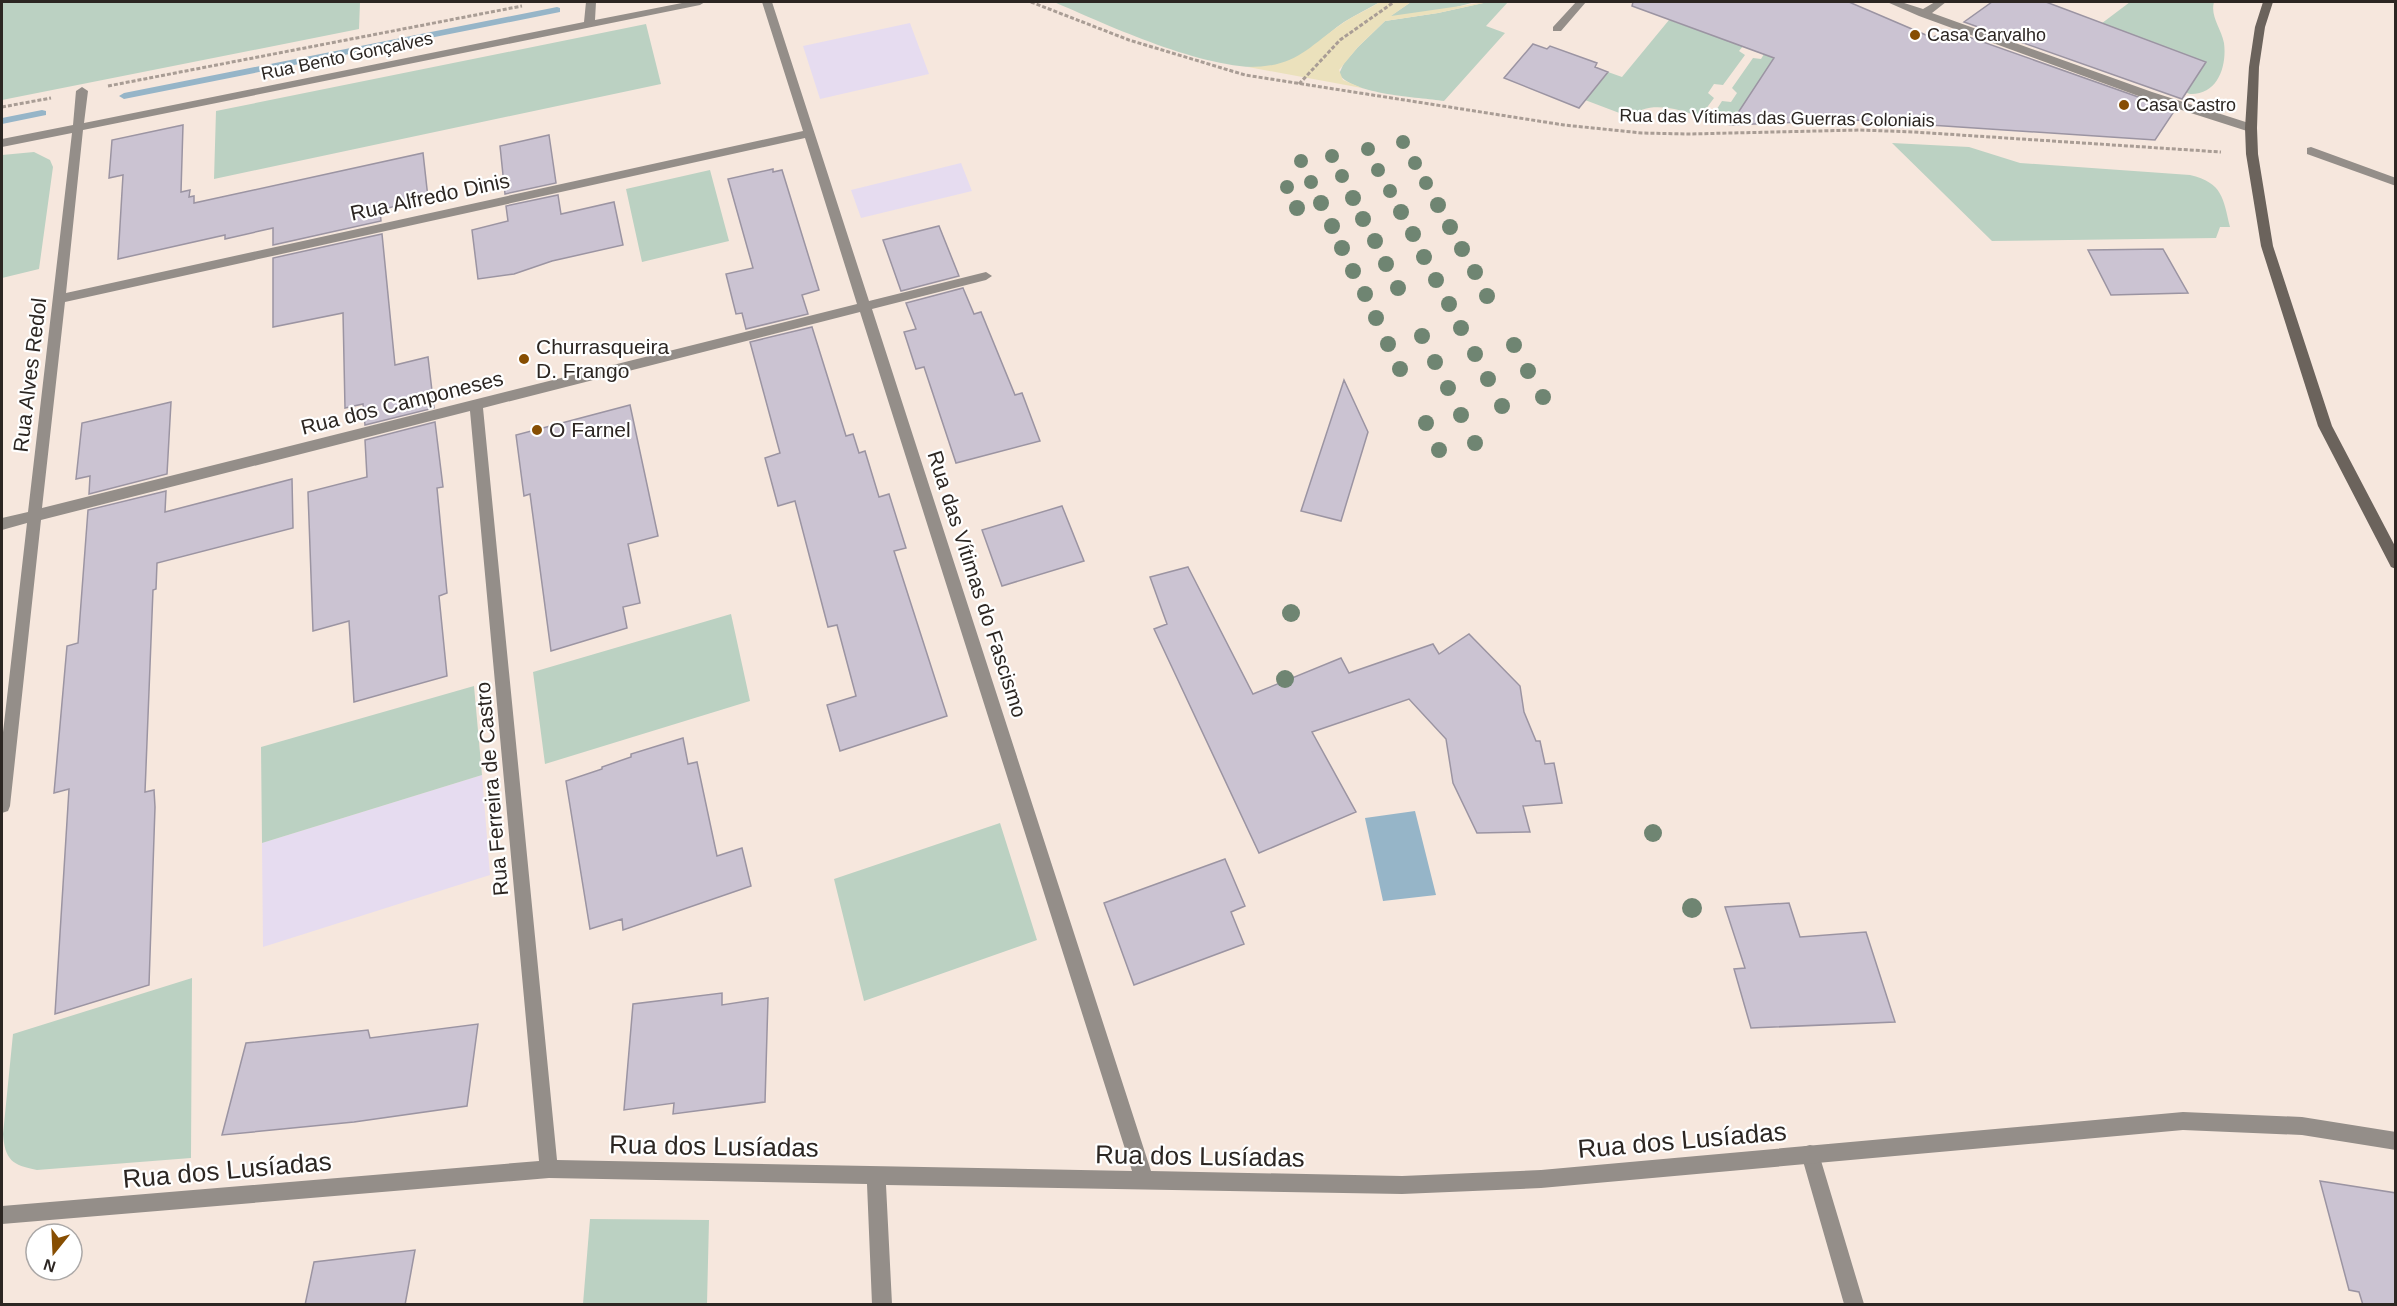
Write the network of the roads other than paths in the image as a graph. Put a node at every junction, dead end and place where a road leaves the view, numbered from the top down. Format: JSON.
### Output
{"nodes":[{"id":1,"x":591,"y":2,"type":"edge"},
{"id":2,"x":700,"y":2,"type":"edge"},
{"id":3,"x":767,"y":2,"type":"edge"},
{"id":4,"x":1581,"y":2,"type":"edge"},
{"id":5,"x":1892,"y":2,"type":"edge"},
{"id":6,"x":1941,"y":2,"type":"edge"},
{"id":7,"x":2268,"y":2,"type":"edge"},
{"id":8,"x":1923,"y":14,"type":"junction"},
{"id":9,"x":589,"y":23,"type":"junction"},
{"id":10,"x":1557,"y":29,"type":"dead end"},
{"id":11,"x":82,"y":91,"type":"road end"},
{"id":12,"x":80,"y":127,"type":"junction"},
{"id":13,"x":2251,"y":128,"type":"junction"},
{"id":14,"x":809,"y":133,"type":"junction"},
{"id":15,"x":2,"y":143,"type":"edge"},
{"id":16,"x":2311,"y":151,"type":"dead end"},
{"id":17,"x":2396,"y":182,"type":"edge"},
{"id":18,"x":986,"y":276,"type":"dead end"},
{"id":19,"x":60,"y":299,"type":"junction"},
{"id":20,"x":866,"y":306,"type":"junction"},
{"id":21,"x":476,"y":406,"type":"junction"},
{"id":22,"x":34,"y":516,"type":"junction"},
{"id":23,"x":2,"y":524,"type":"edge"},
{"id":24,"x":2396,"y":563,"type":"edge"},
{"id":25,"x":2,"y":806,"type":"edge"},
{"id":26,"x":2396,"y":1141,"type":"edge"},
{"id":27,"x":1810,"y":1154,"type":"junction"},
{"id":28,"x":549,"y":1169,"type":"junction"},
{"id":29,"x":876,"y":1174,"type":"junction"},
{"id":30,"x":1146,"y":1181,"type":"junction"},
{"id":31,"x":2,"y":1215,"type":"edge"},
{"id":32,"x":882,"y":1305,"type":"edge"},
{"id":33,"x":1854,"y":1305,"type":"edge"}],
"edges":[{"from":1,"to":9,"type":"street"},
{"from":2,"to":9,"type":"street","name":"Rua Bento Gonçalves"},
{"from":3,"to":14,"type":"street","name":"Rua das Vítimas do Fascismo"},
{"from":4,"to":10,"type":"street"},
{"from":5,"to":8,"type":"street"},
{"from":6,"to":8,"type":"street"},
{"from":7,"to":13,"type":"main road"},
{"from":8,"to":13,"type":"street"},
{"from":9,"to":12,"type":"street","name":"Rua Bento Gonçalves"},
{"from":11,"to":12,"type":"street","name":"Rua Alves Redol"},
{"from":12,"to":15,"type":"street","name":"Rua Bento Gonçalves"},
{"from":12,"to":19,"type":"street","name":"Rua Alves Redol"},
{"from":13,"to":24,"type":"main road"},
{"from":14,"to":19,"type":"street","name":"Rua Alfredo Dinis"},
{"from":14,"to":20,"type":"street","name":"Rua das Vítimas do Fascismo"},
{"from":16,"to":17,"type":"street"},
{"from":18,"to":20,"type":"street","name":"Rua dos Camponeses"},
{"from":19,"to":22,"type":"street","name":"Rua Alves Redol"},
{"from":20,"to":21,"type":"street","name":"Rua dos Camponeses"},
{"from":20,"to":30,"type":"street","name":"Rua das Vítimas do Fascismo"},
{"from":21,"to":22,"type":"street","name":"Rua dos Camponeses"},
{"from":21,"to":28,"type":"street","name":"Rua Ferreira de Castro"},
{"from":22,"to":23,"type":"street","name":"Rua dos Camponeses"},
{"from":22,"to":25,"type":"street","name":"Rua Alves Redol"},
{"from":26,"to":27,"type":"street","name":"Rua dos Lusíadas"},
{"from":27,"to":30,"type":"street","name":"Rua dos Lusíadas"},
{"from":27,"to":33,"type":"street"},
{"from":28,"to":29,"type":"street","name":"Rua dos Lusíadas"},
{"from":28,"to":31,"type":"street","name":"Rua dos Lusíadas"},
{"from":29,"to":30,"type":"street","name":"Rua dos Lusíadas"},
{"from":29,"to":32,"type":"street"}]}
